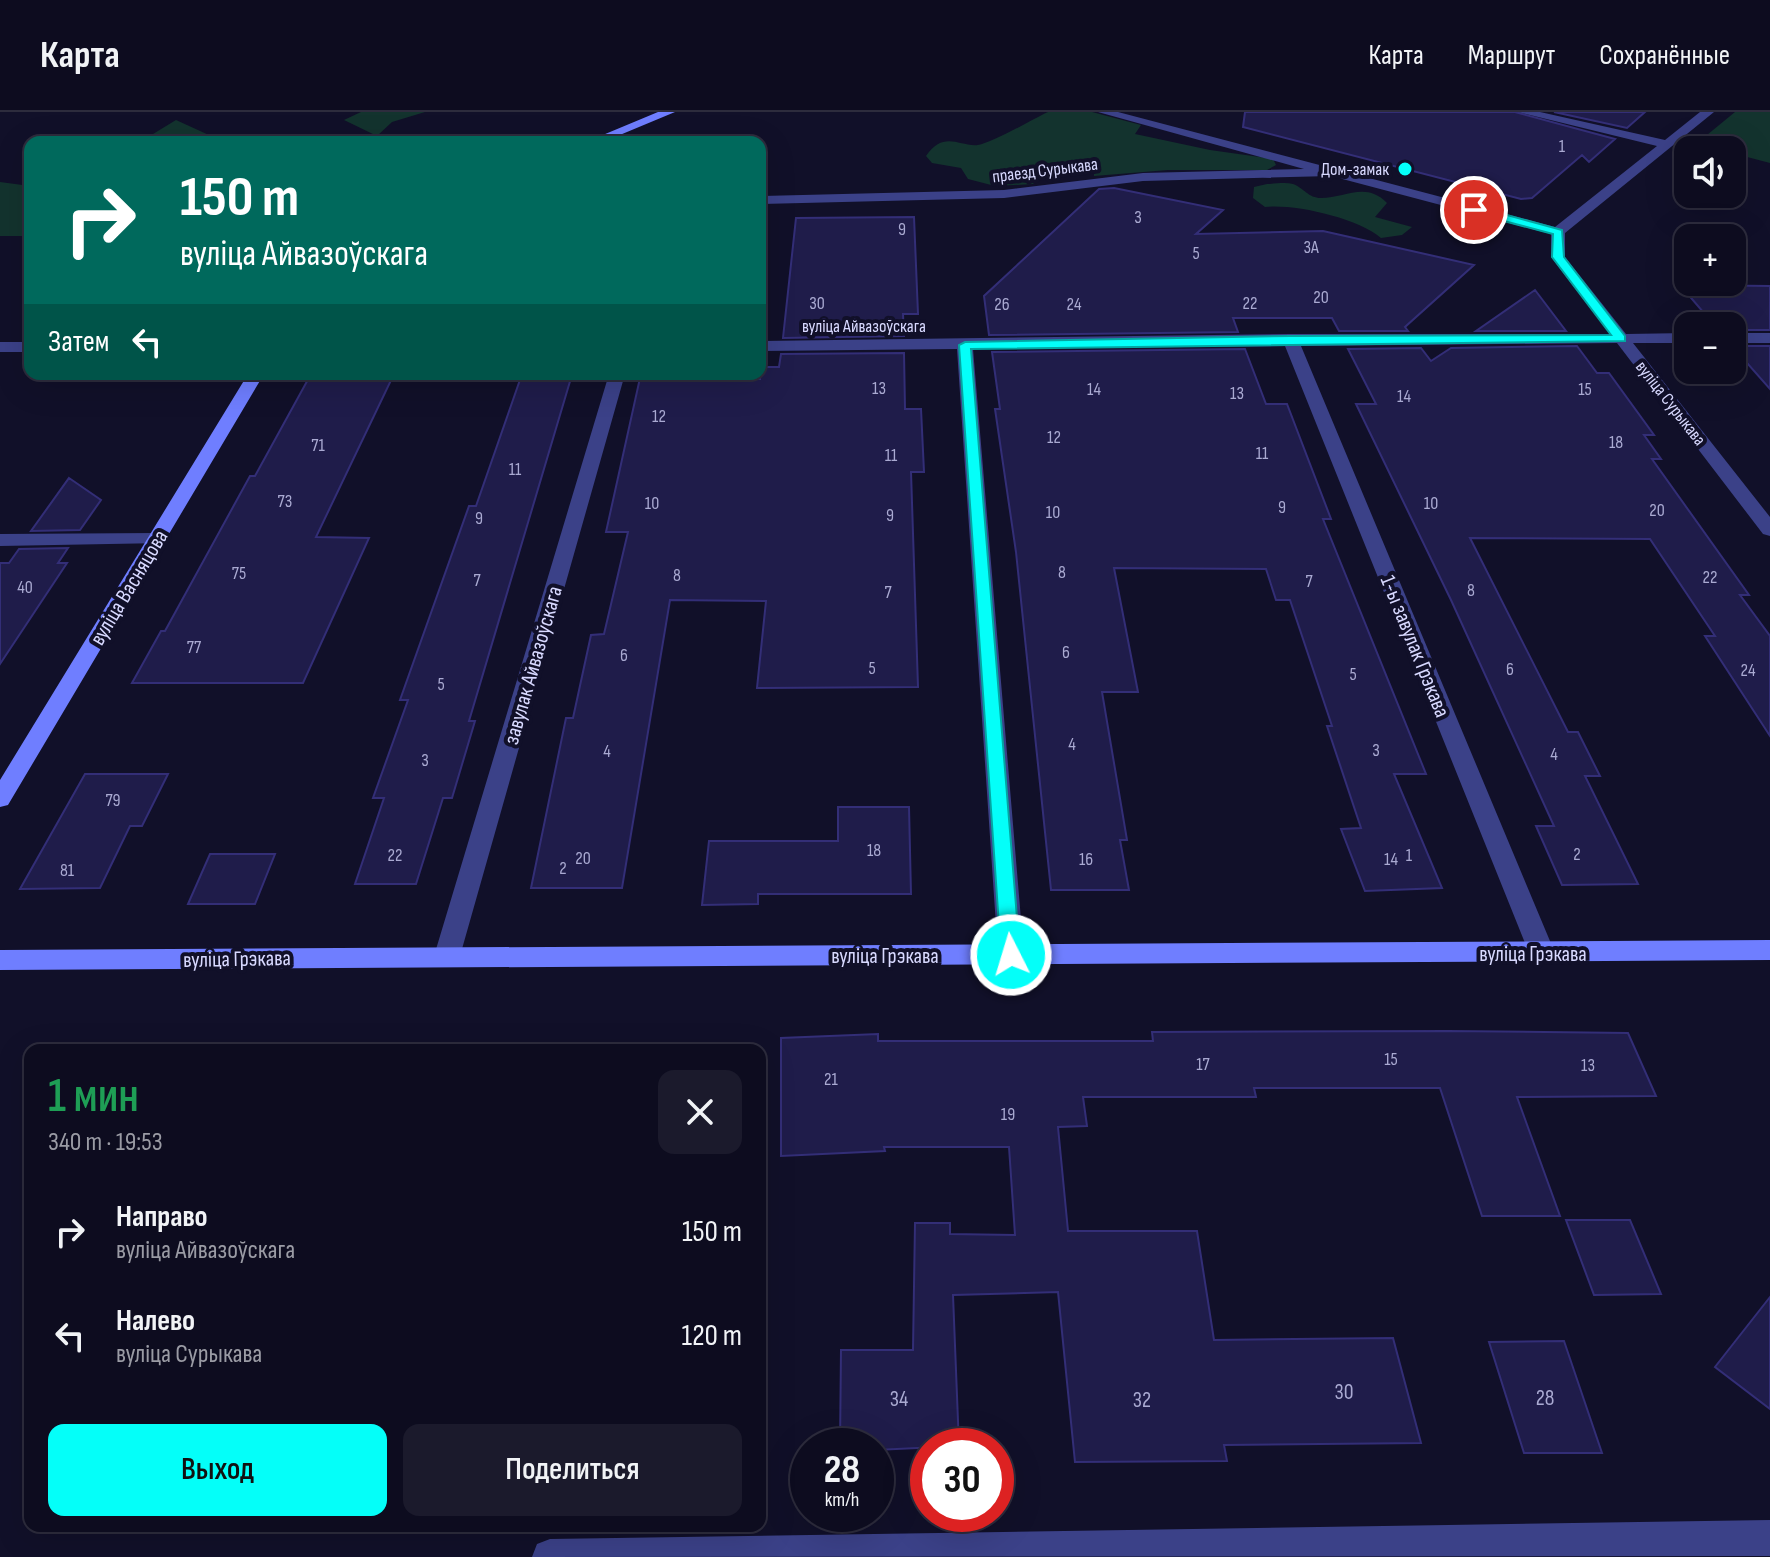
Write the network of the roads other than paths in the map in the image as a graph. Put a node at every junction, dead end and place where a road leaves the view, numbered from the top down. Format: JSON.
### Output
{"nodes":[{"id":1,"x":669,"y":112,"type":"edge"},
{"id":2,"x":1104,"y":112,"type":"edge"},
{"id":3,"x":1524,"y":112,"type":"edge"},
{"id":4,"x":1708,"y":112,"type":"edge"},
{"id":5,"x":607,"y":136,"type":"edge"},
{"id":6,"x":1669,"y":145,"type":"junction"},
{"id":7,"x":1334,"y":172,"type":"junction"},
{"id":8,"x":766,"y":200,"type":"edge"},
{"id":9,"x":1558,"y":232,"type":"junction"},
{"id":10,"x":1620,"y":338,"type":"junction"},
{"id":11,"x":1674,"y":338,"type":"edge"},
{"id":12,"x":1746,"y":338,"type":"edge"},
{"id":13,"x":1770,"y":338,"type":"edge"},
{"id":14,"x":1290,"y":339,"type":"junction"},
{"id":15,"x":965,"y":345,"type":"junction"},
{"id":16,"x":766,"y":346,"type":"edge"},
{"id":17,"x":0,"y":347,"type":"edge"},
{"id":18,"x":24,"y":347,"type":"edge"},
{"id":19,"x":252,"y":380,"type":"edge"},
{"id":20,"x":615,"y":380,"type":"edge"},
{"id":21,"x":1770,"y":530,"type":"edge"},
{"id":22,"x":157,"y":539,"type":"junction"},
{"id":23,"x":0,"y":540,"type":"edge"},
{"id":24,"x":0,"y":799,"type":"edge"},
{"id":25,"x":1770,"y":950,"type":"edge"},
{"id":26,"x":1542,"y":953,"type":"junction"},
{"id":27,"x":1011,"y":955,"type":"junction"},
{"id":28,"x":447,"y":956,"type":"junction"},
{"id":29,"x":0,"y":960,"type":"edge"},
{"id":30,"x":1770,"y":1538,"type":"edge"},
{"id":31,"x":550,"y":1557,"type":"edge"}],
"edges":[{"from":1,"to":5,"type":"street"},
{"from":2,"to":7,"type":"street"},
{"from":3,"to":6,"type":"street"},
{"from":4,"to":6,"type":"street"},
{"from":6,"to":9,"type":"street"},
{"from":7,"to":8,"type":"street","name":"праезд Сурыкава"},
{"from":7,"to":9,"type":"street"},
{"from":9,"to":10,"type":"street","name":"вуліца Сурыкава"},
{"from":10,"to":11,"type":"street","name":"вуліца Айвазоўскага"},
{"from":10,"to":14,"type":"street","name":"вуліца Айвазоўскага"},
{"from":10,"to":21,"type":"street","name":"вуліца Сурыкава"},
{"from":12,"to":13,"type":"street"},
{"from":14,"to":15,"type":"street","name":"вуліца Айвазоўскага"},
{"from":14,"to":26,"type":"street","name":"1-ы завулак Грэкава"},
{"from":15,"to":16,"type":"street","name":"вуліца Айвазоўскага"},
{"from":15,"to":27,"type":"street"},
{"from":17,"to":18,"type":"street"},
{"from":19,"to":22,"type":"street","name":"вуліца Васняцова"},
{"from":20,"to":28,"type":"street","name":"завулак Айвазоўскага"},
{"from":22,"to":23,"type":"street"},
{"from":22,"to":24,"type":"street","name":"вуліца Васняцова"},
{"from":25,"to":26,"type":"street","name":"вуліца Грэкава"},
{"from":26,"to":27,"type":"street","name":"вуліца Грэкава"},
{"from":27,"to":28,"type":"street","name":"вуліца Грэкава"},
{"from":28,"to":29,"type":"street","name":"вуліца Грэкава"},
{"from":30,"to":31,"type":"street"}]}
